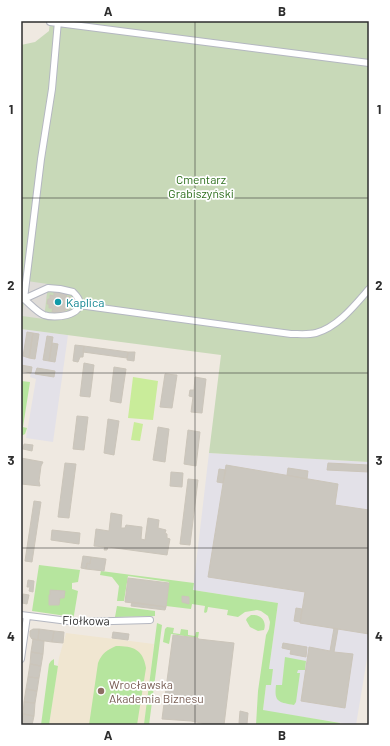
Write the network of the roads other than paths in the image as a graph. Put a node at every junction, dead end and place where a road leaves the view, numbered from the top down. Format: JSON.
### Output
{"nodes":[{"id":1,"x":50,"y":22,"type":"dead end"},
{"id":2,"x":58,"y":22,"type":"edge"},
{"id":3,"x":369,"y":63,"type":"edge"},
{"id":4,"x":369,"y":288,"type":"edge"},
{"id":5,"x":23,"y":299,"type":"edge"},
{"id":6,"x":79,"y":305,"type":"junction"},
{"id":7,"x":24,"y":615,"type":"edge"},
{"id":8,"x":150,"y":620,"type":"dead end"},
{"id":9,"x":21,"y":659,"type":"edge"}],
"edges":[{"from":1,"to":2,"type":"street"},
{"from":2,"to":3,"type":"street"},
{"from":2,"to":5,"type":"street"},
{"from":4,"to":6,"type":"street"},
{"from":5,"to":6,"type":"street"},
{"from":5,"to":6,"type":"street"},
{"from":7,"to":8,"type":"street","name":"Fiołkowa"},
{"from":7,"to":9,"type":"street"}]}
